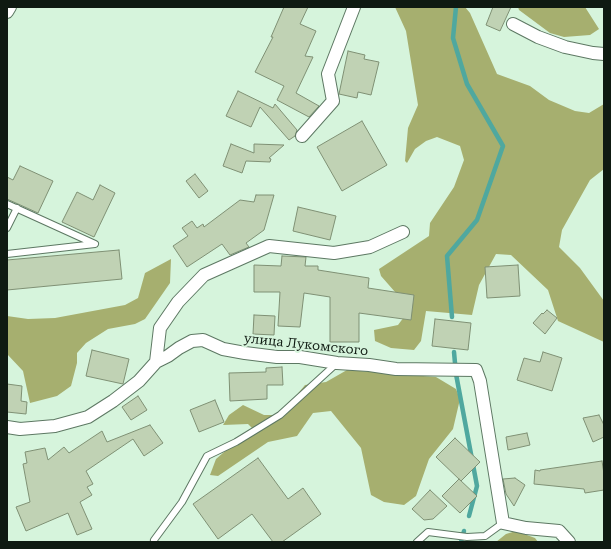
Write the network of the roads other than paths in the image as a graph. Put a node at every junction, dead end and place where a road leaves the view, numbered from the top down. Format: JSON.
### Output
{"nodes":[{"id":1,"x":10,"y":7,"type":"edge"},
{"id":2,"x":354,"y":7,"type":"edge"},
{"id":3,"x":7,"y":12,"type":"edge"},
{"id":4,"x":513,"y":24,"type":"dead end"},
{"id":5,"x":604,"y":54,"type":"edge"},
{"id":6,"x":302,"y":136,"type":"dead end"},
{"id":7,"x":7,"y":204,"type":"edge"},
{"id":8,"x":17,"y":208,"type":"junction"},
{"id":9,"x":7,"y":228,"type":"edge"},
{"id":10,"x":403,"y":232,"type":"dead end"},
{"id":11,"x":7,"y":254,"type":"edge"},
{"id":12,"x":156,"y":362,"type":"junction"},
{"id":13,"x":337,"y":364,"type":"junction"},
{"id":14,"x":7,"y":427,"type":"edge"},
{"id":15,"x":503,"y":523,"type":"junction"},
{"id":16,"x":154,"y":540,"type":"dead end"},
{"id":17,"x":417,"y":542,"type":"edge"},
{"id":18,"x":569,"y":542,"type":"edge"}],
"edges":[{"from":1,"to":3,"type":"street"},
{"from":2,"to":6,"type":"street"},
{"from":4,"to":5,"type":"street"},
{"from":7,"to":8,"type":"lane"},
{"from":8,"to":9,"type":"lane"},
{"from":8,"to":11,"type":"lane"},
{"from":10,"to":12,"type":"street"},
{"from":12,"to":13,"type":"street","name":"улица Лукомского"},
{"from":12,"to":14,"type":"street","name":"улица Лукомского"},
{"from":13,"to":15,"type":"street","name":"улица Лукомского"},
{"from":13,"to":16,"type":"lane"},
{"from":15,"to":17,"type":"lane"},
{"from":15,"to":18,"type":"street"}]}
